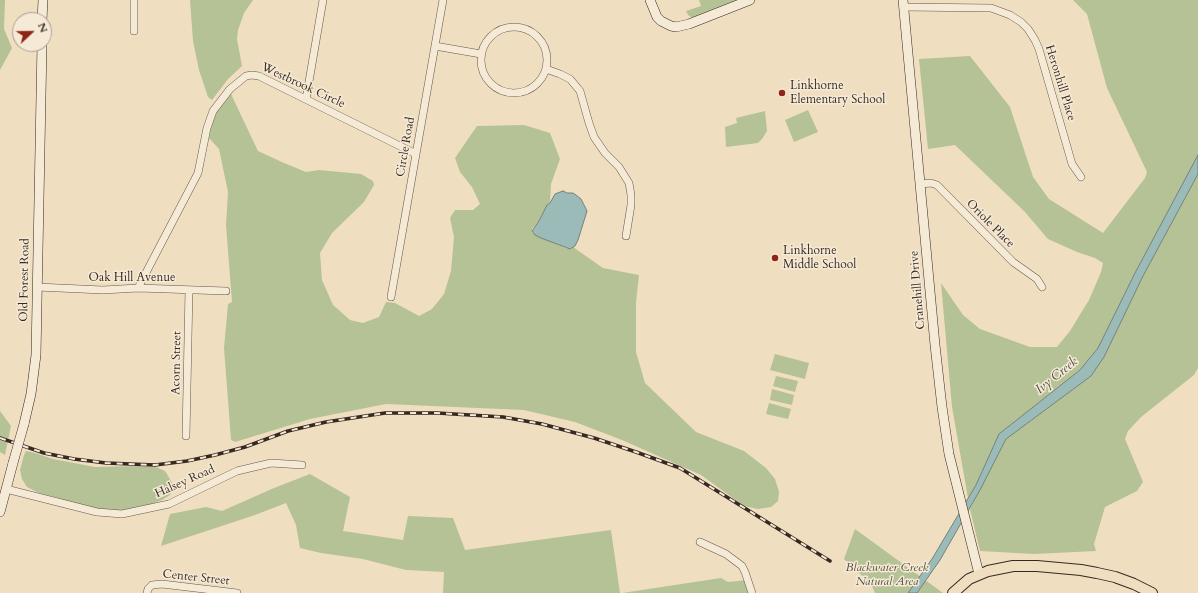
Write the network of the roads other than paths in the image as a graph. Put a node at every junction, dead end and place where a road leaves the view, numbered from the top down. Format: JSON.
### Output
{"nodes":[{"id":1,"x":43,"y":0,"type":"edge"},
{"id":2,"x":134,"y":0,"type":"edge"},
{"id":3,"x":323,"y":0,"type":"edge"},
{"id":4,"x":443,"y":0,"type":"edge"},
{"id":5,"x":650,"y":0,"type":"edge"},
{"id":6,"x":750,"y":0,"type":"edge"},
{"id":7,"x":904,"y":4,"type":"edge"},
{"id":8,"x":42,"y":12,"type":"edge"},
{"id":9,"x":134,"y":31,"type":"dead end"},
{"id":10,"x":435,"y":46,"type":"junction"},
{"id":11,"x":42,"y":52,"type":"edge"},
{"id":12,"x":481,"y":54,"type":"junction"},
{"id":13,"x":546,"y":69,"type":"junction"},
{"id":14,"x":306,"y":99,"type":"junction"},
{"id":15,"x":416,"y":154,"type":"junction"},
{"id":16,"x":1081,"y":177,"type":"dead end"},
{"id":17,"x":920,"y":184,"type":"junction"},
{"id":18,"x":626,"y":236,"type":"dead end"},
{"id":19,"x":37,"y":287,"type":"junction"},
{"id":20,"x":138,"y":288,"type":"junction"},
{"id":21,"x":1042,"y":288,"type":"dead end"},
{"id":22,"x":189,"y":290,"type":"junction"},
{"id":23,"x":226,"y":291,"type":"dead end"},
{"id":24,"x":391,"y":297,"type":"dead end"},
{"id":25,"x":186,"y":436,"type":"dead end"},
{"id":26,"x":302,"y":466,"type":"dead end"},
{"id":27,"x":6,"y":489,"type":"junction"},
{"id":28,"x":0,"y":512,"type":"edge"},
{"id":29,"x":700,"y":542,"type":"dead end"},
{"id":30,"x":979,"y":574,"type":"junction"},
{"id":31,"x":147,"y":593,"type":"edge"},
{"id":32,"x":237,"y":593,"type":"edge"},
{"id":33,"x":752,"y":593,"type":"edge"},
{"id":34,"x":953,"y":593,"type":"edge"},
{"id":35,"x":1152,"y":593,"type":"edge"}],
"edges":[{"from":1,"to":8,"type":"main road"},
{"from":2,"to":9,"type":"street"},
{"from":3,"to":14,"type":"street"},
{"from":4,"to":10,"type":"street","name":"Circle Road"},
{"from":5,"to":6,"type":"main road"},
{"from":7,"to":16,"type":"street","name":"Heronhill Place"},
{"from":7,"to":17,"type":"main road","name":"Cranehill Drive"},
{"from":10,"to":12,"type":"street"},
{"from":10,"to":15,"type":"street","name":"Circle Road"},
{"from":11,"to":19,"type":"main road","name":"Old Forest Road"},
{"from":12,"to":13,"type":"street"},
{"from":12,"to":13,"type":"street"},
{"from":13,"to":18,"type":"street"},
{"from":14,"to":15,"type":"street","name":"Westbrook Circle"},
{"from":14,"to":20,"type":"street","name":"Westbrook Circle"},
{"from":15,"to":24,"type":"street","name":"Circle Road"},
{"from":17,"to":21,"type":"street","name":"Oriole Place"},
{"from":17,"to":30,"type":"main road","name":"Cranehill Drive"},
{"from":19,"to":20,"type":"street","name":"Oak Hill Avenue"},
{"from":19,"to":27,"type":"main road","name":"Old Forest Road","bridge":true},
{"from":20,"to":22,"type":"street","name":"Oak Hill Avenue"},
{"from":22,"to":23,"type":"street","name":"Oak Hill Avenue"},
{"from":22,"to":25,"type":"street","name":"Acorn Street"},
{"from":26,"to":27,"type":"street","name":"Halsey Road"},
{"from":27,"to":28,"type":"main road","name":"Old Forest Road"},
{"from":29,"to":33,"type":"street"},
{"from":30,"to":34,"type":"main road"},
{"from":30,"to":35,"type":"main road"},
{"from":31,"to":32,"type":"street","name":"Center Street"}]}
